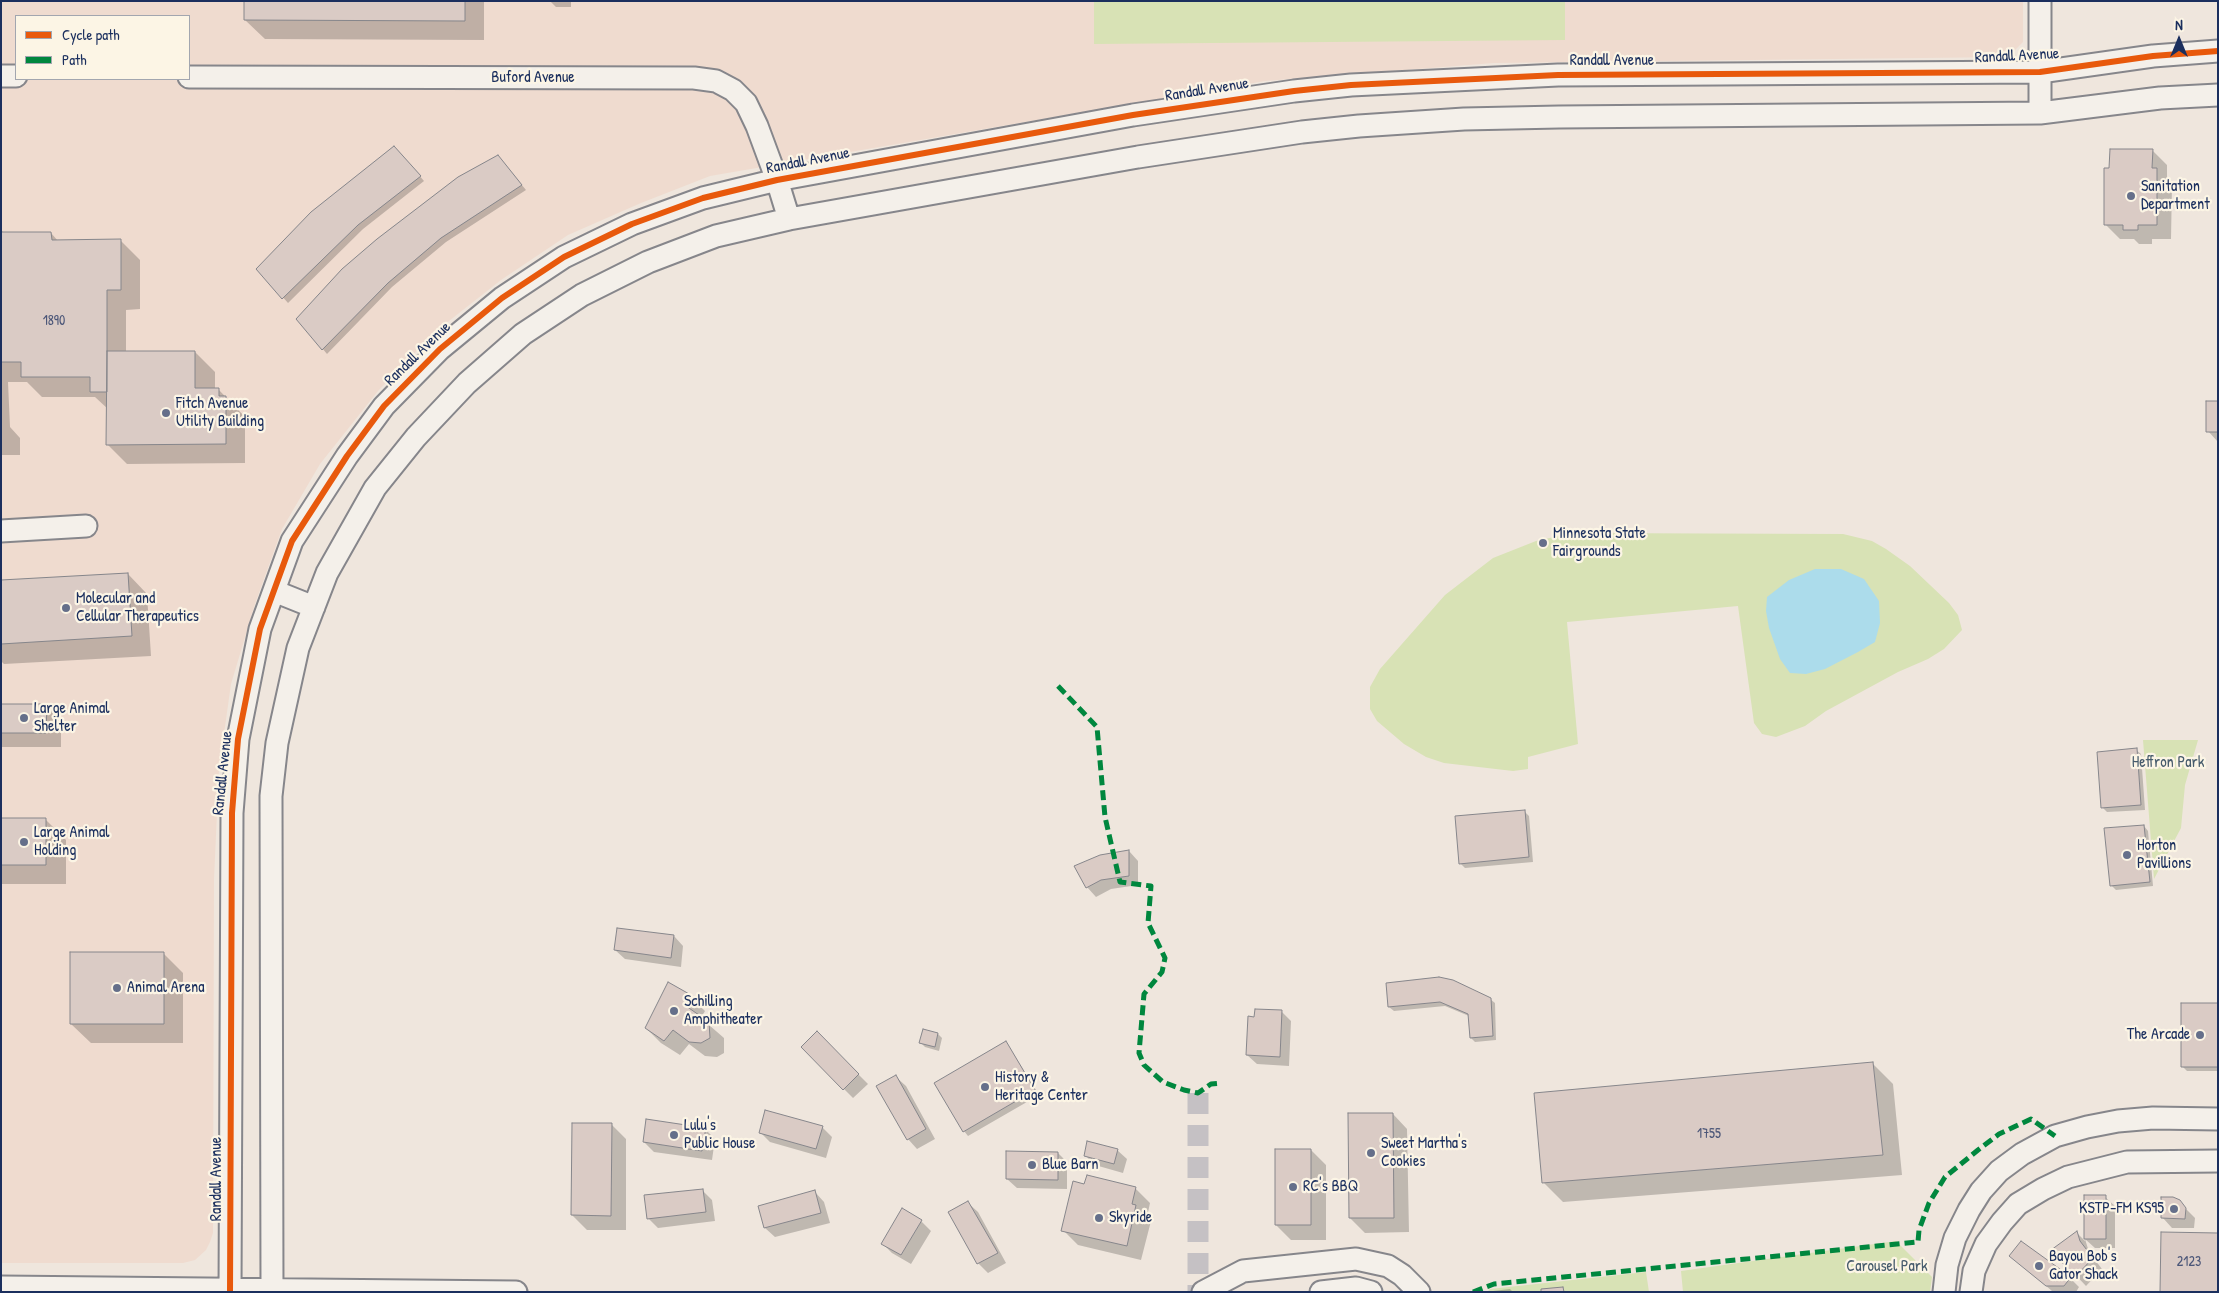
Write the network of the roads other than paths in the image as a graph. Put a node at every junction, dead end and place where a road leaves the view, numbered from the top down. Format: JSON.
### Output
{"nodes":[{"id":1,"x":2040,"y":1,"type":"edge"},
{"id":2,"x":2218,"y":51,"type":"edge"},
{"id":3,"x":2040,"y":72,"type":"junction"},
{"id":4,"x":1,"y":76,"type":"edge"},
{"id":5,"x":15,"y":76,"type":"edge"},
{"id":6,"x":190,"y":77,"type":"edge"},
{"id":7,"x":2218,"y":95,"type":"edge"},
{"id":8,"x":2040,"y":113,"type":"junction"},
{"id":9,"x":777,"y":180,"type":"junction"},
{"id":10,"x":789,"y":219,"type":"junction"},
{"id":11,"x":86,"y":526,"type":"dead end"},
{"id":12,"x":1,"y":531,"type":"edge"},
{"id":13,"x":274,"y":591,"type":"junction"},
{"id":14,"x":314,"y":607,"type":"junction"},
{"id":15,"x":2218,"y":1119,"type":"edge"},
{"id":16,"x":2218,"y":1161,"type":"edge"},
{"id":17,"x":1,"y":1287,"type":"edge"},
{"id":18,"x":230,"y":1291,"type":"edge"},
{"id":19,"x":272,"y":1291,"type":"edge"},
{"id":20,"x":516,"y":1292,"type":"edge"},
{"id":21,"x":1203,"y":1292,"type":"edge"},
{"id":22,"x":1321,"y":1292,"type":"edge"},
{"id":23,"x":1371,"y":1292,"type":"edge"},
{"id":24,"x":1419,"y":1292,"type":"edge"},
{"id":25,"x":1944,"y":1292,"type":"edge"},
{"id":26,"x":1972,"y":1292,"type":"edge"}],
"edges":[{"from":1,"to":3,"type":"street"},
{"from":2,"to":3,"type":"street","name":"Randall Avenue"},
{"from":3,"to":8,"type":"street"},
{"from":3,"to":9,"type":"street","name":"Randall Avenue"},
{"from":4,"to":5,"type":"street"},
{"from":6,"to":9,"type":"street","name":"Buford Avenue"},
{"from":7,"to":8,"type":"street"},
{"from":8,"to":10,"type":"street"},
{"from":9,"to":10,"type":"street","name":"Buford Avenue"},
{"from":9,"to":13,"type":"street","name":"Randall Avenue"},
{"from":10,"to":14,"type":"street"},
{"from":11,"to":12,"type":"street"},
{"from":13,"to":14,"type":"street"},
{"from":13,"to":18,"type":"street","name":"Randall Avenue"},
{"from":14,"to":19,"type":"street"},
{"from":15,"to":25,"type":"street"},
{"from":16,"to":26,"type":"street"},
{"from":17,"to":18,"type":"street"},
{"from":18,"to":19,"type":"street"},
{"from":19,"to":20,"type":"street"},
{"from":21,"to":24,"type":"street"},
{"from":22,"to":23,"type":"street"}]}
